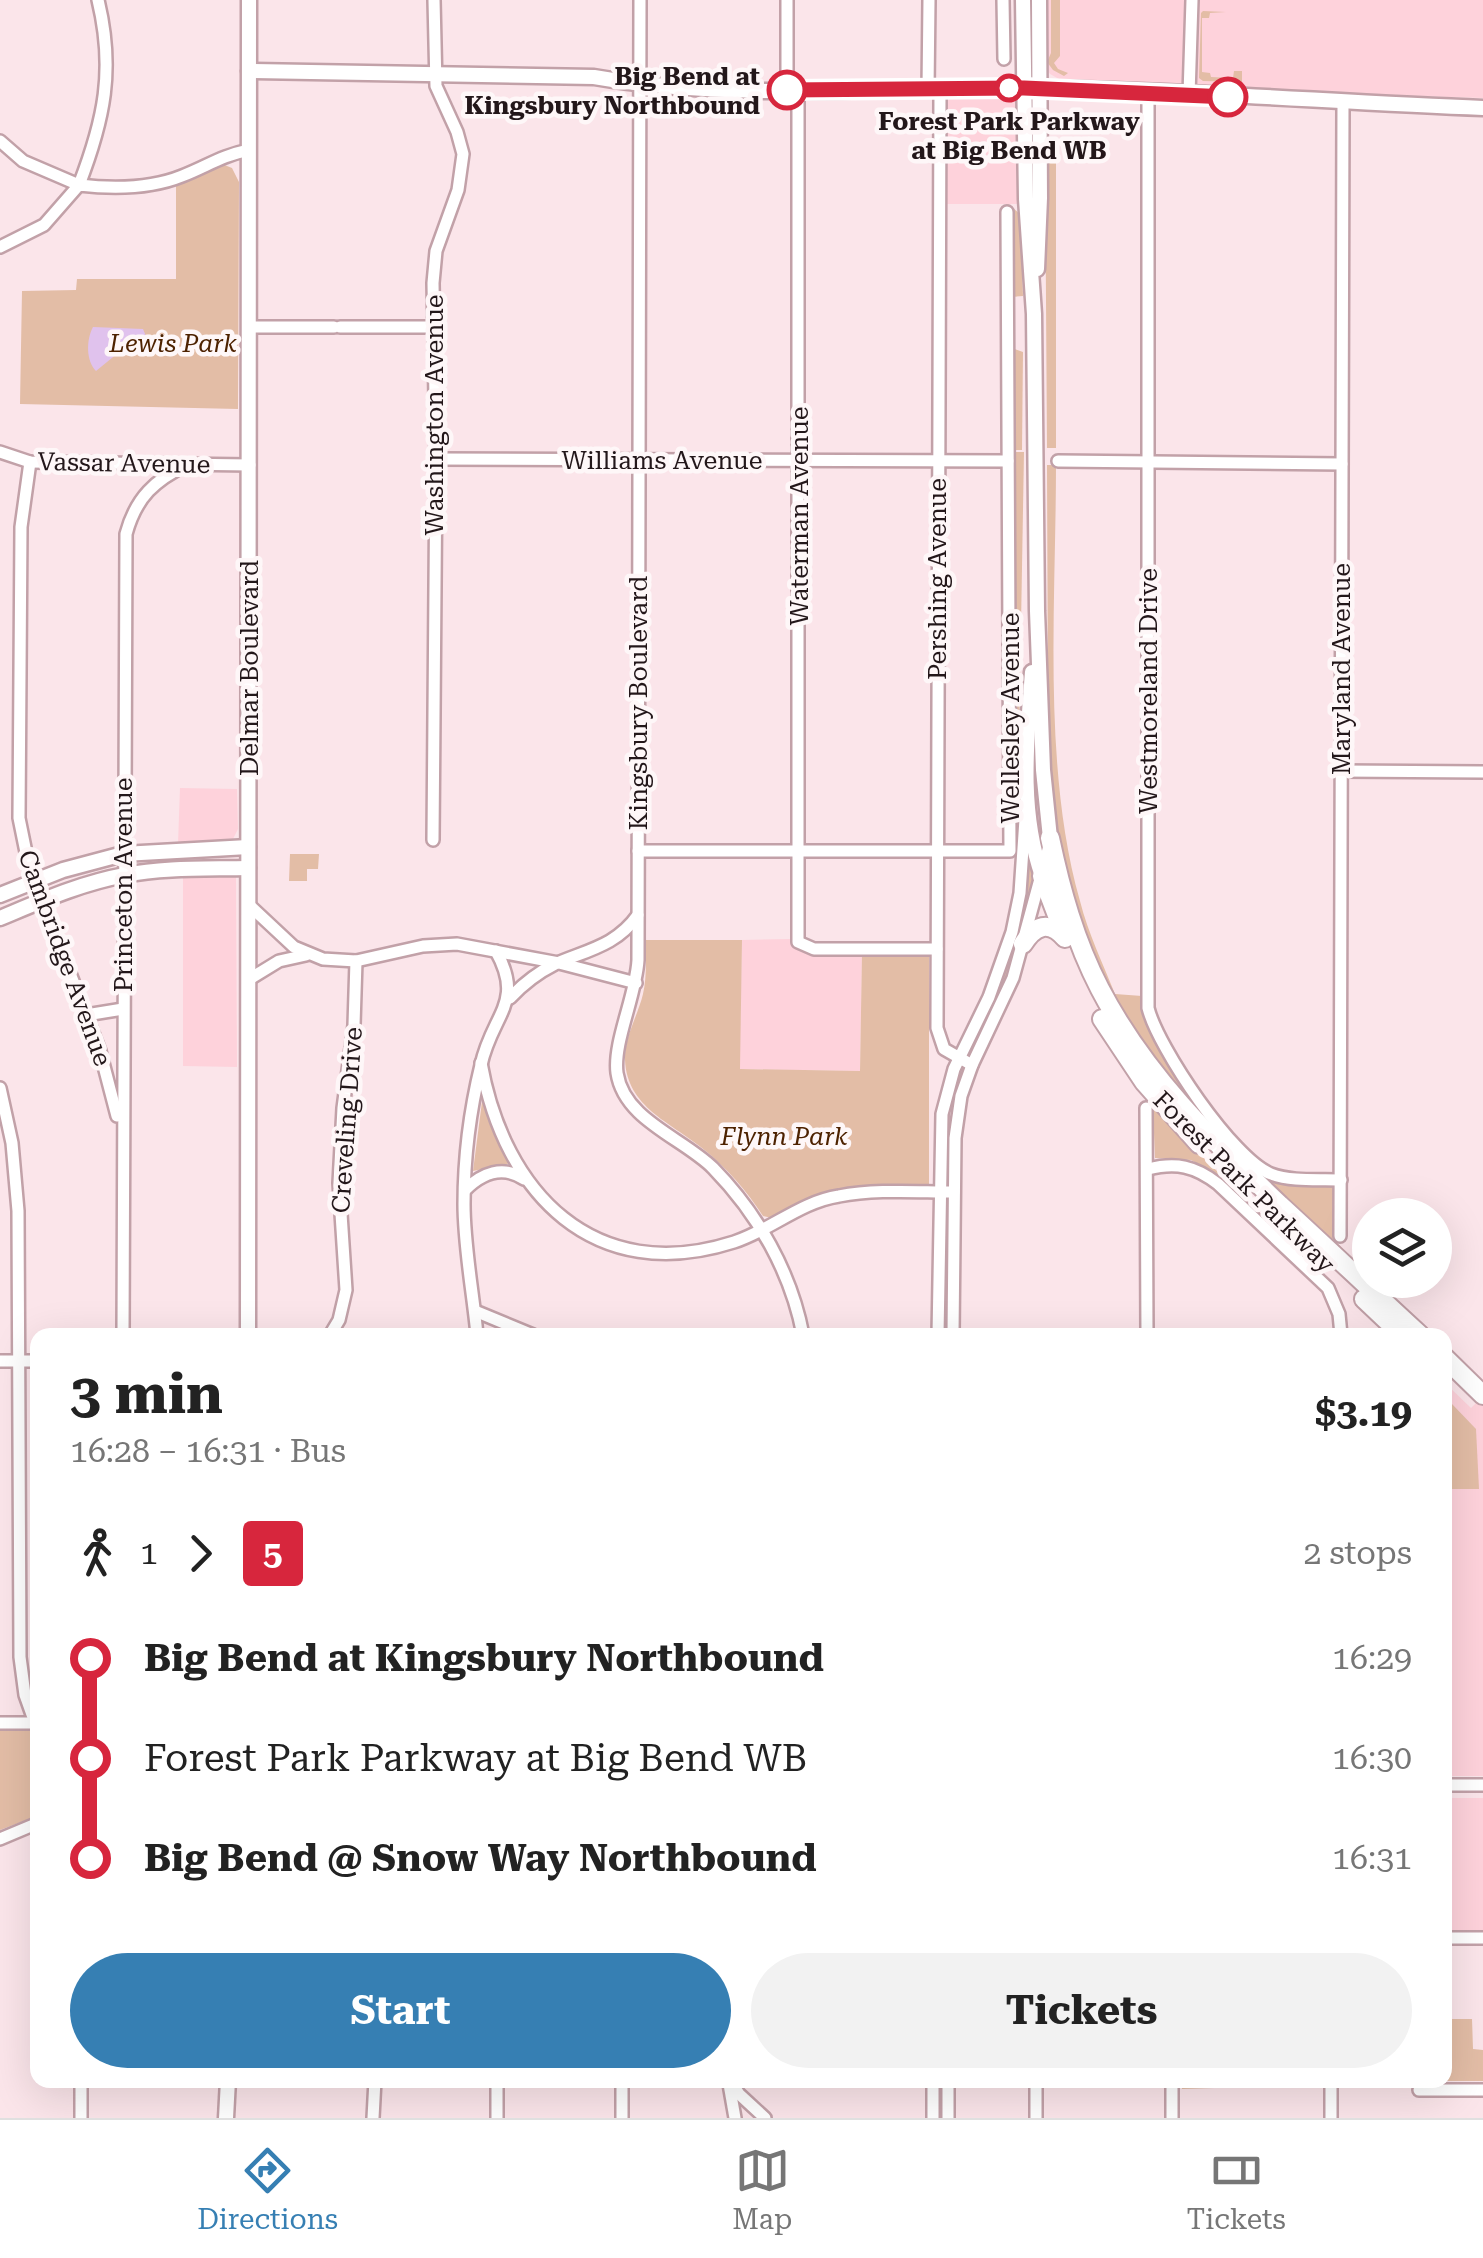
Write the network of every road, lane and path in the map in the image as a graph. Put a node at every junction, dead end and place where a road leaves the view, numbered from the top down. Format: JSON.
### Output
{"nodes":[{"id":1,"x":98,"y":0,"type":"edge"},
{"id":2,"x":249,"y":0,"type":"edge"},
{"id":3,"x":434,"y":0,"type":"edge"},
{"id":4,"x":640,"y":0,"type":"edge"},
{"id":5,"x":787,"y":0,"type":"edge"},
{"id":6,"x":929,"y":0,"type":"edge"},
{"id":7,"x":1003,"y":0,"type":"edge"},
{"id":8,"x":1024,"y":0,"type":"edge"},
{"id":9,"x":1038,"y":0,"type":"edge"},
{"id":10,"x":1192,"y":0,"type":"edge"},
{"id":11,"x":1004,"y":59,"type":"dead end"},
{"id":12,"x":249,"y":71,"type":"junction"},
{"id":13,"x":434,"y":74,"type":"junction"},
{"id":14,"x":640,"y":85,"type":"junction"},
{"id":15,"x":1031,"y":88,"type":"junction"},
{"id":16,"x":793,"y":89,"type":"junction"},
{"id":17,"x":934,"y":90,"type":"junction"},
{"id":18,"x":1148,"y":93,"type":"junction"},
{"id":19,"x":1190,"y":96,"type":"junction"},
{"id":20,"x":1343,"y":102,"type":"junction"},
{"id":21,"x":1483,"y":108,"type":"edge"},
{"id":22,"x":0,"y":141,"type":"edge"},
{"id":23,"x":249,"y":150,"type":"junction"},
{"id":24,"x":79,"y":185,"type":"junction"},
{"id":25,"x":1007,"y":212,"type":"dead end"},
{"id":26,"x":0,"y":247,"type":"edge"},
{"id":27,"x":250,"y":327,"type":"junction"},
{"id":28,"x":434,"y":327,"type":"junction"},
{"id":29,"x":0,"y":452,"type":"edge"},
{"id":30,"x":436,"y":459,"type":"junction"},
{"id":31,"x":639,"y":459,"type":"junction"},
{"id":32,"x":1008,"y":460,"type":"junction"},
{"id":33,"x":799,"y":461,"type":"junction"},
{"id":34,"x":937,"y":461,"type":"junction"},
{"id":35,"x":1058,"y":461,"type":"dead end"},
{"id":36,"x":30,"y":462,"type":"junction"},
{"id":37,"x":1148,"y":462,"type":"junction"},
{"id":38,"x":188,"y":464,"type":"junction"},
{"id":39,"x":1342,"y":464,"type":"junction"},
{"id":40,"x":250,"y":465,"type":"junction"},
{"id":41,"x":1037,"y":611,"type":"junction"},
{"id":42,"x":1341,"y":771,"type":"junction"},
{"id":43,"x":1483,"y":772,"type":"edge"},
{"id":44,"x":1026,"y":802,"type":"junction"},
{"id":45,"x":1050,"y":838,"type":"junction"},
{"id":46,"x":433,"y":840,"type":"dead end"},
{"id":47,"x":248,"y":847,"type":"junction"},
{"id":48,"x":638,"y":851,"type":"junction"},
{"id":49,"x":799,"y":852,"type":"junction"},
{"id":50,"x":938,"y":852,"type":"junction"},
{"id":51,"x":123,"y":854,"type":"junction"},
{"id":52,"x":248,"y":868,"type":"junction"},
{"id":53,"x":124,"y":875,"type":"junction"},
{"id":54,"x":1042,"y":876,"type":"junction"},
{"id":55,"x":34,"y":881,"type":"junction"},
{"id":56,"x":0,"y":895,"type":"edge"},
{"id":57,"x":43,"y":900,"type":"junction"},
{"id":58,"x":248,"y":904,"type":"junction"},
{"id":59,"x":638,"y":914,"type":"junction"},
{"id":60,"x":0,"y":918,"type":"edge"},
{"id":61,"x":1065,"y":938,"type":"junction"},
{"id":62,"x":1023,"y":944,"type":"junction"},
{"id":63,"x":496,"y":950,"type":"junction"},
{"id":64,"x":937,"y":950,"type":"junction"},
{"id":65,"x":310,"y":955,"type":"junction"},
{"id":66,"x":356,"y":961,"type":"junction"},
{"id":67,"x":559,"y":962,"type":"junction"},
{"id":68,"x":248,"y":980,"type":"junction"},
{"id":69,"x":636,"y":984,"type":"junction"},
{"id":70,"x":510,"y":998,"type":"junction"},
{"id":71,"x":122,"y":1010,"type":"junction"},
{"id":72,"x":86,"y":1015,"type":"junction"},
{"id":73,"x":959,"y":1058,"type":"junction"},
{"id":74,"x":481,"y":1062,"type":"junction"},
{"id":75,"x":972,"y":1064,"type":"junction"},
{"id":76,"x":0,"y":1088,"type":"edge"},
{"id":77,"x":1146,"y":1108,"type":"dead end"},
{"id":78,"x":122,"y":1154,"type":"junction"},
{"id":79,"x":1148,"y":1169,"type":"junction"},
{"id":80,"x":524,"y":1179,"type":"junction"},
{"id":81,"x":1341,"y":1180,"type":"junction"},
{"id":82,"x":465,"y":1190,"type":"junction"},
{"id":83,"x":939,"y":1192,"type":"junction"},
{"id":84,"x":954,"y":1192,"type":"junction"},
{"id":85,"x":762,"y":1231,"type":"junction"},
{"id":86,"x":1340,"y":1236,"type":"dead end"},
{"id":87,"x":475,"y":1311,"type":"junction"},
{"id":88,"x":123,"y":1328,"type":"edge"},
{"id":89,"x":248,"y":1328,"type":"edge"},
{"id":90,"x":334,"y":1328,"type":"edge"},
{"id":91,"x":477,"y":1328,"type":"edge"},
{"id":92,"x":516,"y":1328,"type":"edge"},
{"id":93,"x":801,"y":1328,"type":"edge"},
{"id":94,"x":938,"y":1328,"type":"edge"},
{"id":95,"x":953,"y":1328,"type":"edge"},
{"id":96,"x":1147,"y":1328,"type":"edge"},
{"id":97,"x":1340,"y":1328,"type":"edge"},
{"id":98,"x":1395,"y":1328,"type":"edge"},
{"id":99,"x":1413,"y":1328,"type":"edge"},
{"id":100,"x":0,"y":1361,"type":"edge"},
{"id":101,"x":18,"y":1361,"type":"junction"},
{"id":102,"x":30,"y":1361,"type":"edge"},
{"id":103,"x":1452,"y":1367,"type":"edge"},
{"id":104,"x":1452,"y":1379,"type":"edge"},
{"id":105,"x":1481,"y":1402,"type":"edge"},
{"id":106,"x":30,"y":1707,"type":"edge"},
{"id":107,"x":0,"y":1723,"type":"edge"},
{"id":108,"x":30,"y":1723,"type":"edge"},
{"id":109,"x":1452,"y":1785,"type":"edge"},
{"id":110,"x":1483,"y":1785,"type":"edge"},
{"id":111,"x":30,"y":1827,"type":"edge"},
{"id":112,"x":0,"y":1838,"type":"edge"},
{"id":113,"x":1452,"y":1938,"type":"edge"},
{"id":114,"x":1483,"y":1938,"type":"edge"},
{"id":115,"x":81,"y":2088,"type":"edge"},
{"id":116,"x":228,"y":2088,"type":"edge"},
{"id":117,"x":376,"y":2088,"type":"edge"},
{"id":118,"x":497,"y":2088,"type":"edge"},
{"id":119,"x":622,"y":2088,"type":"edge"},
{"id":120,"x":730,"y":2088,"type":"edge"},
{"id":121,"x":735,"y":2088,"type":"edge"},
{"id":122,"x":933,"y":2088,"type":"edge"},
{"id":123,"x":948,"y":2088,"type":"edge"},
{"id":124,"x":1036,"y":2088,"type":"edge"},
{"id":125,"x":1172,"y":2088,"type":"edge"},
{"id":126,"x":1330,"y":2088,"type":"edge"},
{"id":127,"x":1419,"y":2090,"type":"dead end"},
{"id":128,"x":1483,"y":2090,"type":"edge"},
{"id":129,"x":950,"y":2116,"type":"edge"},
{"id":130,"x":81,"y":2118,"type":"edge"},
{"id":131,"x":226,"y":2118,"type":"edge"},
{"id":132,"x":373,"y":2118,"type":"edge"},
{"id":133,"x":496,"y":2118,"type":"edge"},
{"id":134,"x":622,"y":2118,"type":"edge"},
{"id":135,"x":736,"y":2118,"type":"edge"},
{"id":136,"x":765,"y":2118,"type":"edge"},
{"id":137,"x":933,"y":2118,"type":"edge"},
{"id":138,"x":1036,"y":2118,"type":"edge"},
{"id":139,"x":1172,"y":2118,"type":"edge"},
{"id":140,"x":1331,"y":2118,"type":"edge"}],
"edges":[{"from":1,"to":24,"type":"street"},
{"from":2,"to":12,"type":"main road","name":"Delmar Boulevard"},
{"from":3,"to":13,"type":"street","name":"Washington Avenue"},
{"from":4,"to":14,"type":"street","name":"Kingsbury Boulevard"},
{"from":5,"to":16,"type":"street","name":"Waterman Avenue"},
{"from":6,"to":17,"type":"street","name":"Pershing Avenue"},
{"from":7,"to":11,"type":"street"},
{"from":8,"to":15,"type":"main road","name":"Forest Park Parkway"},
{"from":9,"to":15,"type":"main road","name":"Forest Park Parkway"},
{"from":10,"to":19,"type":"street"},
{"from":12,"to":13,"type":"main road"},
{"from":12,"to":23,"type":"main road","name":"Delmar Boulevard"},
{"from":13,"to":14,"type":"main road"},
{"from":13,"to":28,"type":"street","name":"Washington Avenue"},
{"from":14,"to":16,"type":"main road"},
{"from":14,"to":31,"type":"street","name":"Kingsbury Boulevard"},
{"from":15,"to":17,"type":"main road"},
{"from":15,"to":18,"type":"main road"},
{"from":15,"to":41,"type":"main road","name":"Forest Park Parkway"},
{"from":16,"to":17,"type":"main road"},
{"from":16,"to":33,"type":"street","name":"Waterman Avenue"},
{"from":17,"to":34,"type":"street","name":"Pershing Avenue"},
{"from":18,"to":19,"type":"main road"},
{"from":18,"to":37,"type":"street","name":"Westmoreland Drive"},
{"from":19,"to":20,"type":"main road"},
{"from":20,"to":21,"type":"main road"},
{"from":20,"to":39,"type":"street","name":"Maryland Avenue"},
{"from":22,"to":24,"type":"street"},
{"from":23,"to":24,"type":"street"},
{"from":23,"to":27,"type":"main road","name":"Delmar Boulevard"},
{"from":24,"to":26,"type":"street"},
{"from":25,"to":32,"type":"street","name":"Wellesley Avenue"},
{"from":27,"to":28,"type":"street"},
{"from":27,"to":40,"type":"main road","name":"Delmar Boulevard"},
{"from":28,"to":30,"type":"street","name":"Washington Avenue"},
{"from":29,"to":36,"type":"street","name":"Vassar Avenue"},
{"from":30,"to":31,"type":"street","name":"Williams Avenue"},
{"from":30,"to":46,"type":"street","name":"Washington Avenue"},
{"from":31,"to":33,"type":"street","name":"Williams Avenue"},
{"from":31,"to":48,"type":"street","name":"Kingsbury Boulevard"},
{"from":32,"to":34,"type":"street","name":"Williams Avenue"},
{"from":32,"to":50,"type":"street","name":"Wellesley Avenue"},
{"from":33,"to":34,"type":"street","name":"Williams Avenue"},
{"from":33,"to":49,"type":"street","name":"Waterman Avenue"},
{"from":34,"to":50,"type":"street","name":"Pershing Avenue"},
{"from":35,"to":37,"type":"street"},
{"from":36,"to":38,"type":"street","name":"Vassar Avenue"},
{"from":36,"to":55,"type":"street","name":"Cambridge Avenue"},
{"from":37,"to":39,"type":"street"},
{"from":37,"to":81,"type":"street","name":"Westmoreland Drive"},
{"from":38,"to":40,"type":"street","name":"Vassar Avenue"},
{"from":38,"to":51,"type":"street","name":"Princeton Avenue"},
{"from":39,"to":42,"type":"street","name":"Maryland Avenue"},
{"from":40,"to":47,"type":"main road","name":"Delmar Boulevard"},
{"from":41,"to":44,"type":"main road","name":"Forest Park Parkway"},
{"from":41,"to":45,"type":"main road","name":"Forest Park Parkway"},
{"from":42,"to":43,"type":"street"},
{"from":42,"to":81,"type":"street","name":"Maryland Avenue"},
{"from":44,"to":54,"type":"main road","name":"Forest Park Parkway"},
{"from":44,"to":73,"type":"street"},
{"from":45,"to":54,"type":"street"},
{"from":45,"to":99,"type":"highway","name":"Forest Park Parkway"},
{"from":47,"to":51,"type":"main road"},
{"from":47,"to":52,"type":"main road","name":"Delmar Boulevard"},
{"from":48,"to":49,"type":"street","name":"Wellesley Avenue"},
{"from":48,"to":59,"type":"street","name":"Kingsbury Boulevard"},
{"from":49,"to":50,"type":"street","name":"Wellesley Avenue"},
{"from":49,"to":64,"type":"street","name":"Waterman Avenue"},
{"from":50,"to":64,"type":"street","name":"Pershing Avenue"},
{"from":51,"to":53,"type":"street","name":"Princeton Avenue"},
{"from":51,"to":55,"type":"main road"},
{"from":52,"to":53,"type":"main road"},
{"from":52,"to":58,"type":"main road","name":"Delmar Boulevard"},
{"from":53,"to":57,"type":"main road"},
{"from":53,"to":71,"type":"street","name":"Princeton Avenue"},
{"from":54,"to":61,"type":"highway","name":"Forest Park Parkway"},
{"from":54,"to":62,"type":"street"},
{"from":55,"to":56,"type":"main road"},
{"from":55,"to":57,"type":"street","name":"Cambridge Avenue"},
{"from":57,"to":60,"type":"main road"},
{"from":57,"to":72,"type":"street","name":"Cambridge Avenue"},
{"from":58,"to":65,"type":"street"},
{"from":58,"to":68,"type":"main road","name":"Delmar Boulevard"},
{"from":59,"to":67,"type":"street"},
{"from":59,"to":69,"type":"street","name":"Kingsbury Boulevard"},
{"from":61,"to":62,"type":"highway"},
{"from":61,"to":98,"type":"highway","name":"Forest Park Parkway"},
{"from":62,"to":75,"type":"street"},
{"from":63,"to":66,"type":"street"},
{"from":63,"to":67,"type":"street"},
{"from":63,"to":70,"type":"street"},
{"from":64,"to":73,"type":"street","name":"Pershing Avenue"},
{"from":65,"to":66,"type":"street"},
{"from":65,"to":68,"type":"street"},
{"from":66,"to":90,"type":"street","name":"Creveling Drive"},
{"from":67,"to":69,"type":"street"},
{"from":67,"to":70,"type":"street"},
{"from":68,"to":89,"type":"main road","name":"Delmar Boulevard"},
{"from":69,"to":85,"type":"street","name":"Kingsbury Boulevard"},
{"from":70,"to":74,"type":"street"},
{"from":71,"to":72,"type":"street"},
{"from":71,"to":78,"type":"street","name":"Princeton Avenue"},
{"from":72,"to":78,"type":"street","name":"Cambridge Avenue"},
{"from":73,"to":75,"type":"street"},
{"from":73,"to":83,"type":"street"},
{"from":74,"to":80,"type":"street"},
{"from":74,"to":82,"type":"street"},
{"from":75,"to":84,"type":"street"},
{"from":76,"to":101,"type":"street"},
{"from":77,"to":79,"type":"street"},
{"from":78,"to":88,"type":"street","name":"Princeton Avenue"},
{"from":79,"to":96,"type":"street"},
{"from":79,"to":97,"type":"street"},
{"from":80,"to":82,"type":"street"},
{"from":80,"to":85,"type":"street"},
{"from":81,"to":86,"type":"street","name":"Maryland Avenue"},
{"from":82,"to":87,"type":"street"},
{"from":83,"to":84,"type":"street"},
{"from":83,"to":85,"type":"street"},
{"from":83,"to":94,"type":"street"},
{"from":84,"to":95,"type":"street"},
{"from":85,"to":93,"type":"street","name":"Kingsbury Boulevard"},
{"from":87,"to":91,"type":"street"},
{"from":87,"to":92,"type":"street"},
{"from":100,"to":101,"type":"street"},
{"from":101,"to":102,"type":"street"},
{"from":101,"to":106,"type":"street"},
{"from":103,"to":105,"type":"highway"},
{"from":104,"to":105,"type":"highway"},
{"from":107,"to":108,"type":"street"},
{"from":109,"to":110,"type":"street"},
{"from":111,"to":112,"type":"street"},
{"from":113,"to":114,"type":"street"},
{"from":115,"to":130,"type":"street"},
{"from":116,"to":131,"type":"main road"},
{"from":117,"to":132,"type":"street"},
{"from":118,"to":133,"type":"street"},
{"from":119,"to":134,"type":"street"},
{"from":120,"to":135,"type":"street"},
{"from":121,"to":136,"type":"street"},
{"from":122,"to":137,"type":"street"},
{"from":123,"to":129,"type":"street"},
{"from":124,"to":138,"type":"street"},
{"from":125,"to":139,"type":"street"},
{"from":126,"to":140,"type":"street"},
{"from":127,"to":128,"type":"street"}]}
